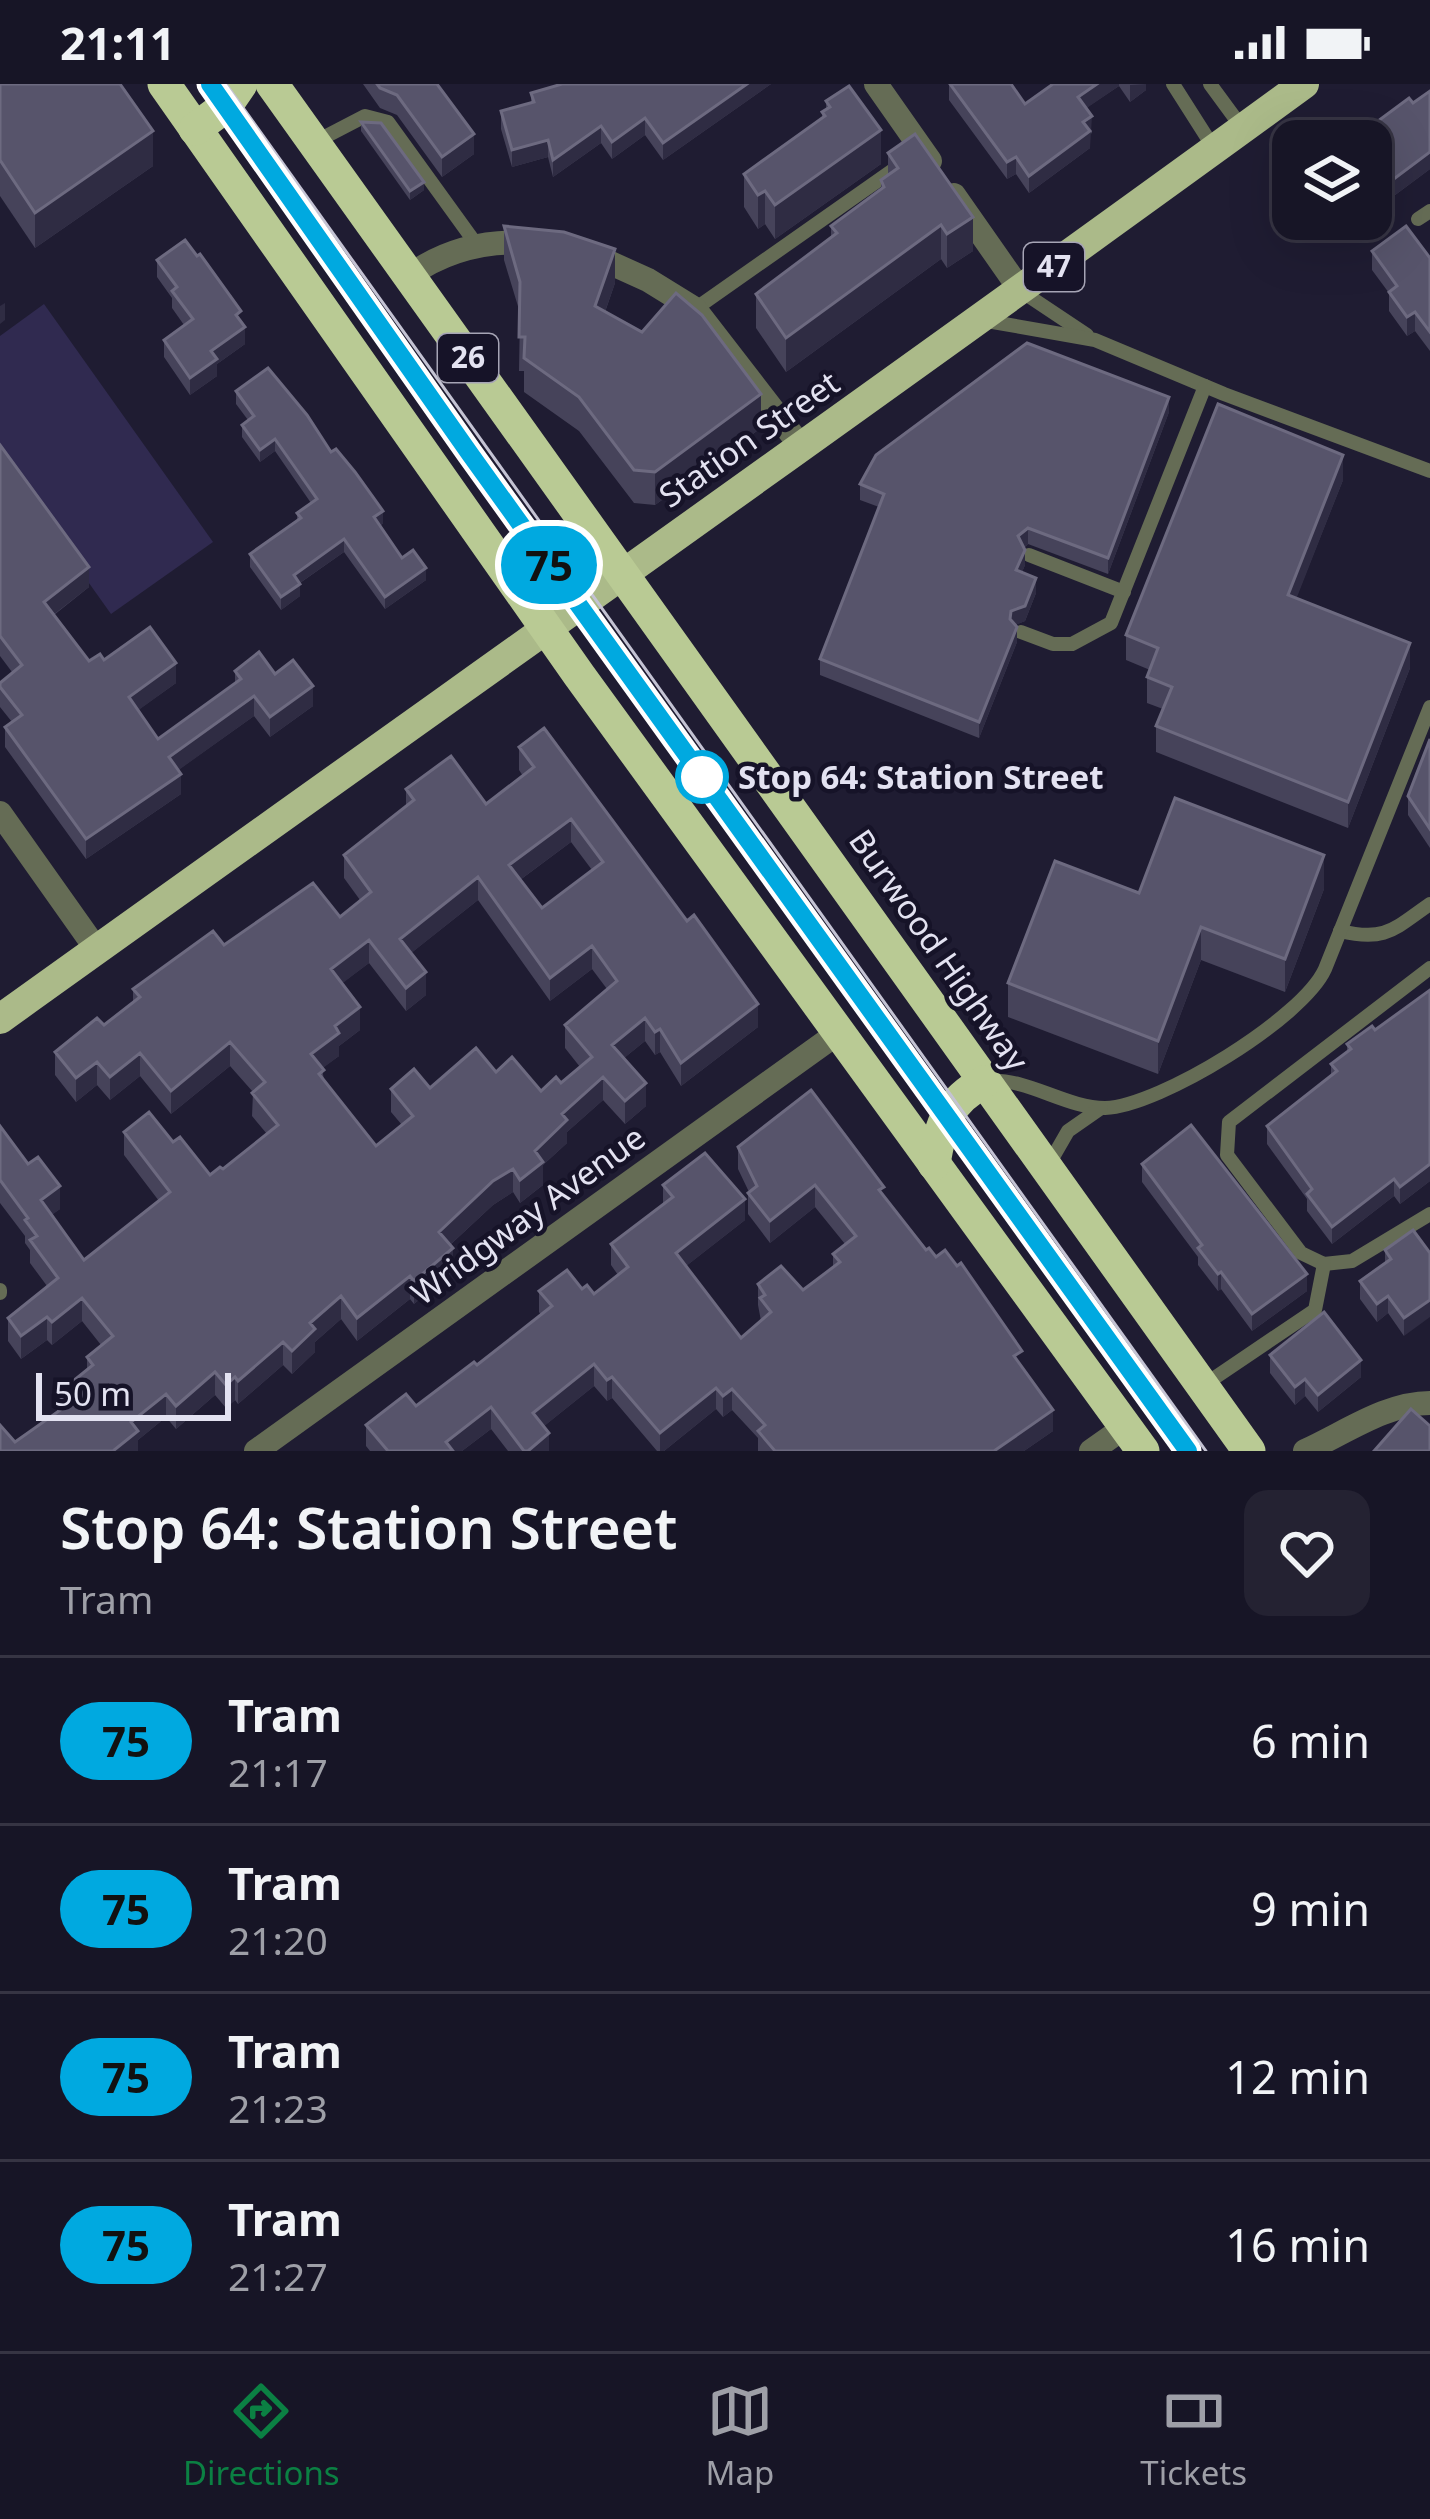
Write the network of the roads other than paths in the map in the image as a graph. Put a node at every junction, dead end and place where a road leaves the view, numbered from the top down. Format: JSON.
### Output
{"nodes":[{"id":1,"x":164,"y":84,"type":"edge"},
{"id":2,"x":241,"y":84,"type":"edge"},
{"id":3,"x":272,"y":84,"type":"edge"},
{"id":4,"x":877,"y":84,"type":"edge"},
{"id":5,"x":1173,"y":84,"type":"edge"},
{"id":6,"x":1210,"y":84,"type":"edge"},
{"id":7,"x":1304,"y":84,"type":"edge"},
{"id":8,"x":195,"y":129,"type":"junction"},
{"id":9,"x":1243,"y":129,"type":"junction"},
{"id":10,"x":315,"y":142,"type":"junction"},
{"id":11,"x":922,"y":149,"type":"junction"},
{"id":12,"x":1215,"y":150,"type":"junction"},
{"id":13,"x":478,"y":248,"type":"junction"},
{"id":14,"x":410,"y":276,"type":"junction"},
{"id":15,"x":1022,"y":291,"type":"junction"},
{"id":16,"x":695,"y":309,"type":"junction"},
{"id":17,"x":982,"y":320,"type":"junction"},
{"id":18,"x":1095,"y":340,"type":"junction"},
{"id":19,"x":1205,"y":386,"type":"junction"},
{"id":20,"x":800,"y":445,"type":"junction"},
{"id":21,"x":1430,"y":471,"type":"edge"},
{"id":22,"x":1029,"y":555,"type":"edge"},
{"id":23,"x":622,"y":572,"type":"junction"},
{"id":24,"x":1124,"y":592,"type":"junction"},
{"id":25,"x":546,"y":628,"type":"junction"},
{"id":26,"x":1021,"y":632,"type":"edge"},
{"id":27,"x":1430,"y":707,"type":"edge"},
{"id":28,"x":0,"y":813,"type":"edge"},
{"id":29,"x":1430,"y":904,"type":"edge"},
{"id":30,"x":1340,"y":931,"type":"junction"},
{"id":31,"x":97,"y":950,"type":"junction"},
{"id":32,"x":1430,"y":968,"type":"edge"},
{"id":33,"x":0,"y":1019,"type":"edge"},
{"id":34,"x":838,"y":1033,"type":"junction"},
{"id":35,"x":984,"y":1082,"type":"junction"},
{"id":36,"x":1101,"y":1108,"type":"junction"},
{"id":37,"x":934,"y":1164,"type":"junction"},
{"id":38,"x":1048,"y":1168,"type":"junction"},
{"id":39,"x":1430,"y":1214,"type":"edge"},
{"id":40,"x":1324,"y":1264,"type":"junction"},
{"id":41,"x":1202,"y":1387,"type":"junction"},
{"id":42,"x":1430,"y":1403,"type":"edge"},
{"id":43,"x":1359,"y":1426,"type":"junction"},
{"id":44,"x":1134,"y":1439,"type":"edge"},
{"id":45,"x":256,"y":1451,"type":"edge"},
{"id":46,"x":1091,"y":1451,"type":"edge"},
{"id":47,"x":1250,"y":1451,"type":"edge"},
{"id":48,"x":1305,"y":1451,"type":"edge"},
{"id":49,"x":1342,"y":1451,"type":"edge"}],
"edges":[{"from":1,"to":8,"type":"highway"},
{"from":2,"to":8,"type":"highway"},
{"from":3,"to":10,"type":"highway","name":"Burwood Highway","number":"26"},
{"from":4,"to":11,"type":"street"},
{"from":5,"to":12,"type":"lane"},
{"from":6,"to":9,"type":"lane"},
{"from":7,"to":9,"type":"main road","name":"Station Street","number":"47"},
{"from":8,"to":25,"type":"highway"},
{"from":9,"to":12,"type":"main road","name":"Station Street","number":"47"},
{"from":10,"to":13,"type":"lane"},
{"from":10,"to":14,"type":"highway","name":"Burwood Highway","number":"26"},
{"from":11,"to":15,"type":"street"},
{"from":11,"to":16,"type":"lane"},
{"from":12,"to":15,"type":"main road","name":"Station Street","number":"47"},
{"from":13,"to":14,"type":"street"},
{"from":13,"to":16,"type":"street"},
{"from":14,"to":23,"type":"highway","name":"Burwood Highway","number":"26"},
{"from":15,"to":17,"type":"main road","name":"Station Street","number":"47"},
{"from":15,"to":18,"type":"lane"},
{"from":16,"to":20,"type":"street"},
{"from":17,"to":18,"type":"lane"},
{"from":17,"to":20,"type":"main road","name":"Station Street","number":"47"},
{"from":18,"to":19,"type":"lane"},
{"from":19,"to":21,"type":"lane"},
{"from":19,"to":24,"type":"lane"},
{"from":20,"to":23,"type":"main road","name":"Station Street","number":"47"},
{"from":22,"to":24,"type":"lane"},
{"from":23,"to":25,"type":"main road","name":"Station Street","number":"47"},
{"from":23,"to":35,"type":"highway","name":"Burwood Highway","number":"26"},
{"from":24,"to":26,"type":"lane"},
{"from":25,"to":31,"type":"main road","name":"Station Street","number":"47"},
{"from":25,"to":34,"type":"highway"},
{"from":27,"to":30,"type":"lane"},
{"from":28,"to":31,"type":"street"},
{"from":29,"to":30,"type":"lane"},
{"from":30,"to":36,"type":"lane"},
{"from":31,"to":33,"type":"main road","name":"Station Street","number":"47"},
{"from":32,"to":40,"type":"lane"},
{"from":34,"to":37,"type":"highway"},
{"from":34,"to":45,"type":"street","name":"Wridgway Avenue"},
{"from":35,"to":36,"type":"lane"},
{"from":35,"to":37,"type":"highway"},
{"from":35,"to":38,"type":"highway","name":"Burwood Highway","number":"26"},
{"from":36,"to":38,"type":"lane"},
{"from":37,"to":44,"type":"highway"},
{"from":38,"to":41,"type":"highway","name":"Burwood Highway","number":"26"},
{"from":39,"to":40,"type":"lane"},
{"from":40,"to":41,"type":"lane"},
{"from":41,"to":47,"type":"highway","name":"Burwood Highway","number":"26"},
{"from":42,"to":43,"type":"street"},
{"from":43,"to":48,"type":"street"},
{"from":43,"to":49,"type":"street"},
{"from":44,"to":46,"type":"street"}]}
